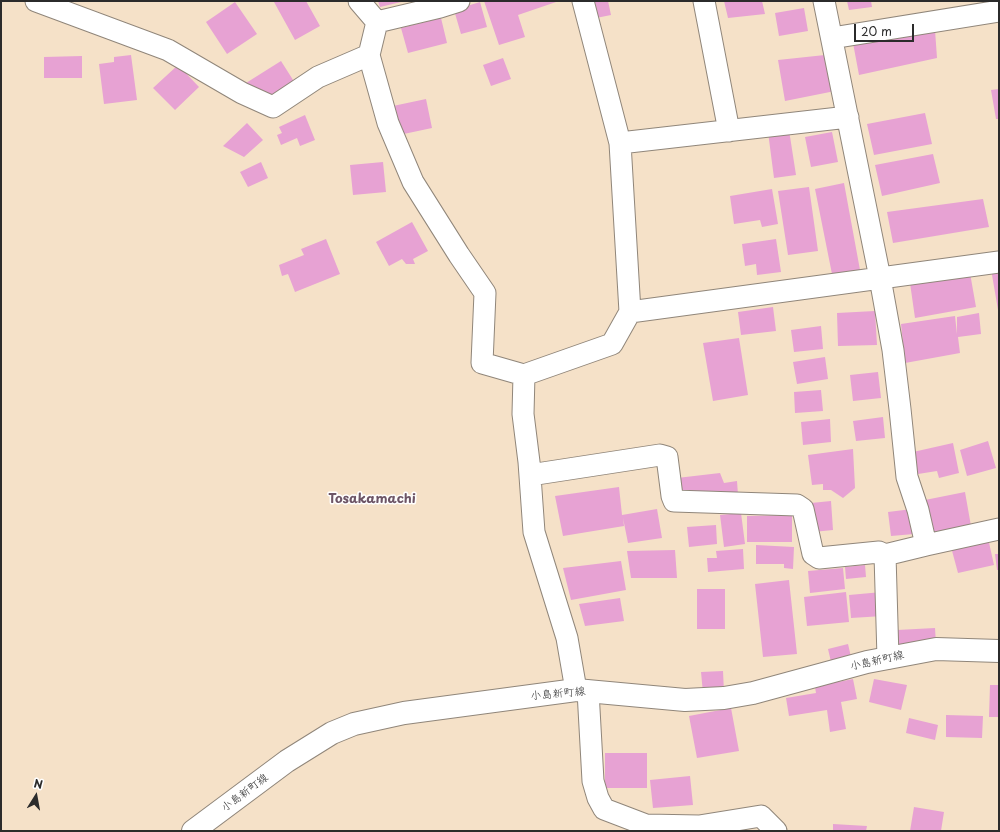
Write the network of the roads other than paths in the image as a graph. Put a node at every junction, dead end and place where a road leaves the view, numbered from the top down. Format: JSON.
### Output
{"nodes":[{"id":1,"x":36,"y":1,"type":"edge"},
{"id":2,"x":359,"y":1,"type":"edge"},
{"id":3,"x":583,"y":1,"type":"edge"},
{"id":4,"x":704,"y":1,"type":"edge"},
{"id":5,"x":824,"y":1,"type":"edge"},
{"id":6,"x":446,"y":3,"type":"edge"},
{"id":7,"x":999,"y":11,"type":"edge"},
{"id":8,"x":377,"y":22,"type":"junction"},
{"id":9,"x":832,"y":38,"type":"junction"},
{"id":10,"x":369,"y":55,"type":"junction"},
{"id":11,"x":848,"y":117,"type":"junction"},
{"id":12,"x":729,"y":131,"type":"junction"},
{"id":13,"x":620,"y":143,"type":"junction"},
{"id":14,"x":999,"y":262,"type":"edge"},
{"id":15,"x":880,"y":278,"type":"junction"},
{"id":16,"x":630,"y":312,"type":"junction"},
{"id":17,"x":524,"y":375,"type":"junction"},
{"id":18,"x":530,"y":475,"type":"junction"},
{"id":19,"x":999,"y":529,"type":"edge"},
{"id":20,"x":926,"y":545,"type":"junction"},
{"id":21,"x":885,"y":555,"type":"junction"},
{"id":22,"x":999,"y":651,"type":"edge"},
{"id":23,"x":888,"y":658,"type":"junction"},
{"id":24,"x":582,"y":691,"type":"junction"},
{"id":25,"x":194,"y":831,"type":"edge"},
{"id":26,"x":776,"y":831,"type":"edge"}],
"edges":[{"from":1,"to":10,"type":"street"},
{"from":2,"to":8,"type":"street"},
{"from":3,"to":13,"type":"street"},
{"from":4,"to":12,"type":"street"},
{"from":5,"to":9,"type":"street"},
{"from":6,"to":8,"type":"street"},
{"from":7,"to":9,"type":"street"},
{"from":8,"to":10,"type":"street"},
{"from":9,"to":11,"type":"street"},
{"from":10,"to":17,"type":"street"},
{"from":11,"to":12,"type":"street"},
{"from":11,"to":15,"type":"street"},
{"from":12,"to":13,"type":"street"},
{"from":13,"to":16,"type":"street"},
{"from":14,"to":15,"type":"street"},
{"from":15,"to":16,"type":"street"},
{"from":15,"to":20,"type":"street"},
{"from":16,"to":17,"type":"street"},
{"from":17,"to":18,"type":"street"},
{"from":18,"to":21,"type":"street"},
{"from":18,"to":24,"type":"street"},
{"from":19,"to":20,"type":"street"},
{"from":20,"to":21,"type":"street"},
{"from":21,"to":23,"type":"street"},
{"from":22,"to":23,"type":"main road","name":"小島新町線"},
{"from":23,"to":24,"type":"main road","name":"小島新町線"},
{"from":24,"to":25,"type":"main road","name":"小島新町線"},
{"from":24,"to":26,"type":"street"}]}
